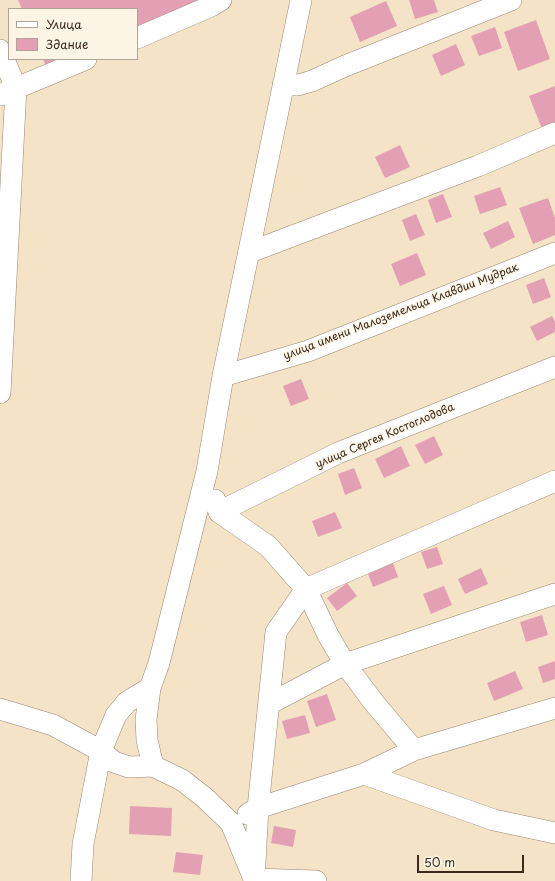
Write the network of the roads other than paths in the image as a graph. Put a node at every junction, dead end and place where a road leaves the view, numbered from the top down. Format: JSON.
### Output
{"nodes":[{"id":1,"x":221,"y":0,"type":"edge"},
{"id":2,"x":301,"y":0,"type":"edge"},
{"id":3,"x":511,"y":0,"type":"edge"},
{"id":4,"x":138,"y":38,"type":"edge"},
{"id":5,"x":0,"y":50,"type":"edge"},
{"id":6,"x":84,"y":60,"type":"edge"},
{"id":7,"x":283,"y":85,"type":"junction"},
{"id":8,"x":8,"y":91,"type":"edge"},
{"id":9,"x":555,"y":133,"type":"edge"},
{"id":10,"x":250,"y":252,"type":"junction"},
{"id":11,"x":555,"y":253,"type":"edge"},
{"id":12,"x":555,"y":367,"type":"edge"},
{"id":13,"x":224,"y":376,"type":"junction"},
{"id":14,"x":0,"y":393,"type":"edge"},
{"id":15,"x":207,"y":471,"type":"junction"},
{"id":16,"x":555,"y":481,"type":"edge"},
{"id":17,"x":219,"y":512,"type":"junction"},
{"id":18,"x":306,"y":589,"type":"junction"},
{"id":19,"x":555,"y":594,"type":"edge"},
{"id":20,"x":345,"y":664,"type":"junction"},
{"id":21,"x":150,"y":688,"type":"junction"},
{"id":22,"x":268,"y":704,"type":"junction"},
{"id":23,"x":555,"y":708,"type":"edge"},
{"id":24,"x":0,"y":709,"type":"edge"},
{"id":25,"x":414,"y":750,"type":"junction"},
{"id":26,"x":101,"y":751,"type":"junction"},
{"id":27,"x":153,"y":766,"type":"junction"},
{"id":28,"x":364,"y":774,"type":"junction"},
{"id":29,"x":258,"y":808,"type":"junction"},
{"id":30,"x":231,"y":823,"type":"junction"},
{"id":31,"x":555,"y":833,"type":"edge"},
{"id":32,"x":254,"y":880,"type":"edge"},
{"id":33,"x":81,"y":881,"type":"edge"},
{"id":34,"x":316,"y":881,"type":"edge"}],
"edges":[{"from":1,"to":4,"type":"street"},
{"from":2,"to":7,"type":"street"},
{"from":3,"to":7,"type":"street"},
{"from":5,"to":8,"type":"street"},
{"from":6,"to":8,"type":"street"},
{"from":7,"to":10,"type":"street"},
{"from":8,"to":14,"type":"street"},
{"from":9,"to":10,"type":"street"},
{"from":10,"to":13,"type":"street"},
{"from":11,"to":13,"type":"street","name":"улица имени Малоземельца Клавдии Мудрак"},
{"from":12,"to":17,"type":"street","name":"улица Сергея Костоглодова"},
{"from":13,"to":15,"type":"street"},
{"from":15,"to":17,"type":"street"},
{"from":15,"to":21,"type":"street"},
{"from":16,"to":18,"type":"street"},
{"from":17,"to":18,"type":"street"},
{"from":18,"to":20,"type":"street"},
{"from":18,"to":22,"type":"street"},
{"from":19,"to":20,"type":"street"},
{"from":20,"to":22,"type":"street"},
{"from":20,"to":25,"type":"street"},
{"from":21,"to":26,"type":"street"},
{"from":21,"to":27,"type":"street"},
{"from":22,"to":29,"type":"street"},
{"from":23,"to":25,"type":"street"},
{"from":24,"to":26,"type":"street"},
{"from":25,"to":28,"type":"street"},
{"from":26,"to":27,"type":"street"},
{"from":26,"to":33,"type":"street"},
{"from":27,"to":30,"type":"street"},
{"from":28,"to":29,"type":"street"},
{"from":28,"to":31,"type":"street"},
{"from":29,"to":30,"type":"street"},
{"from":29,"to":32,"type":"street"},
{"from":30,"to":32,"type":"street"},
{"from":32,"to":34,"type":"street"}]}
